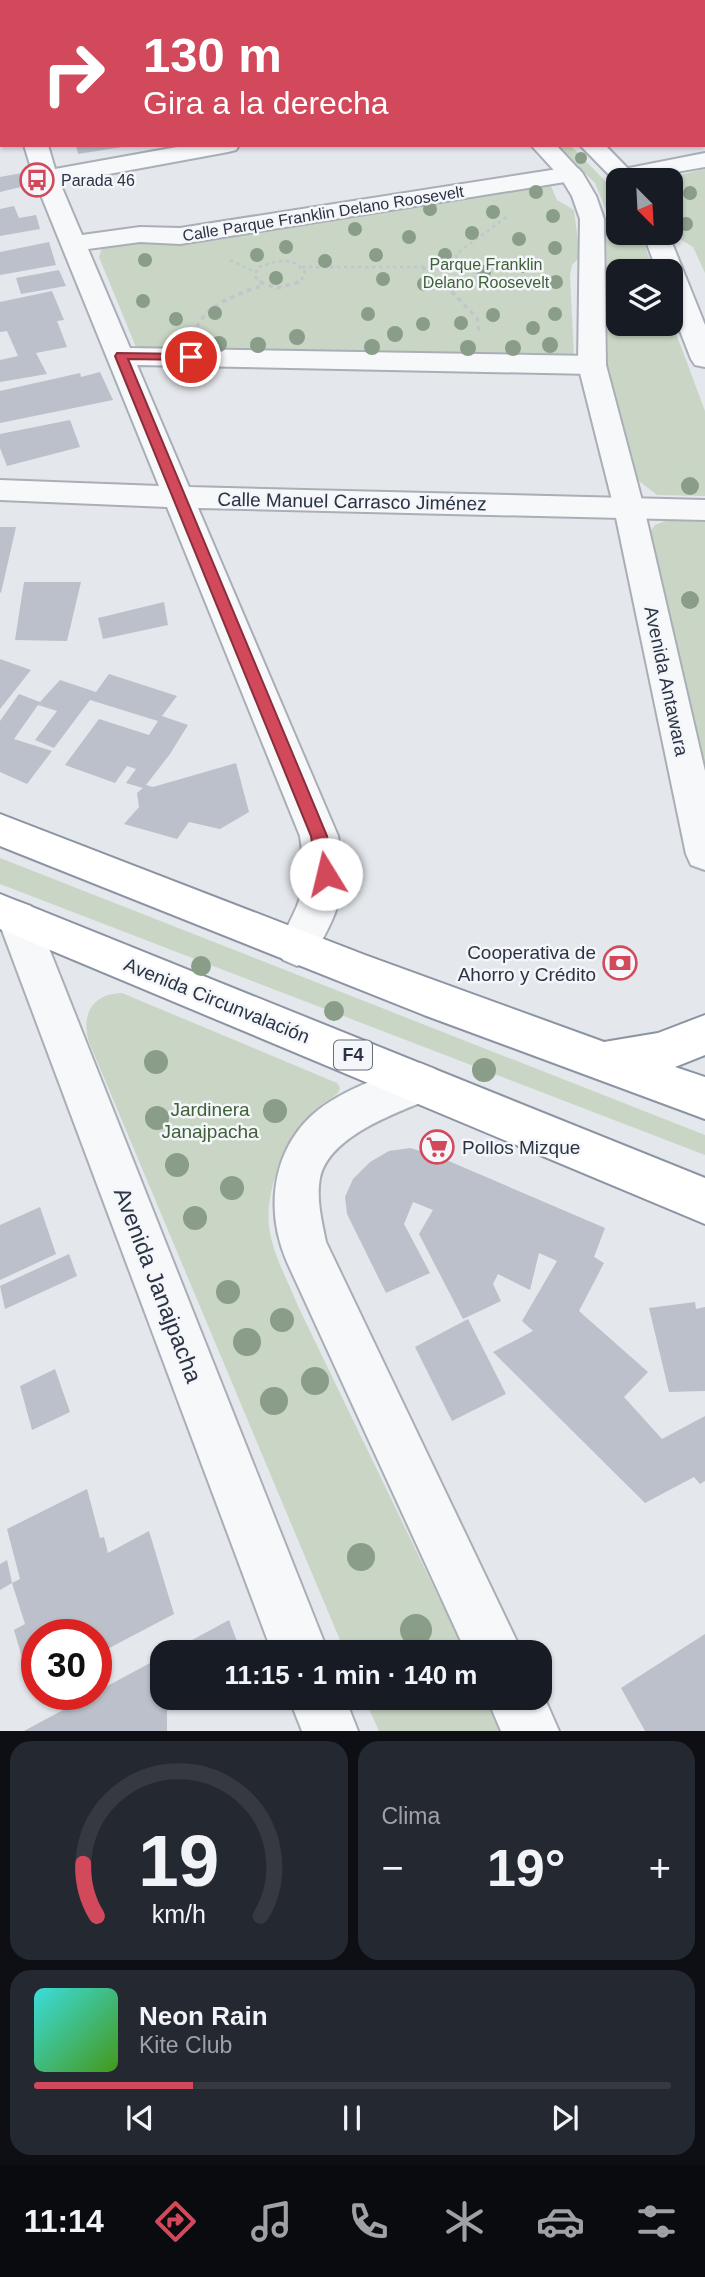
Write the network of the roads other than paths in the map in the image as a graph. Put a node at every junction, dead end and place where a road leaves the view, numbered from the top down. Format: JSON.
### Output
{"nodes":[{"id":1,"x":37,"y":147,"type":"edge"},
{"id":2,"x":217,"y":147,"type":"edge"},
{"id":3,"x":544,"y":147,"type":"edge"},
{"id":4,"x":593,"y":147,"type":"edge"},
{"id":5,"x":705,"y":160,"type":"edge"},
{"id":6,"x":615,"y":168,"type":"edge"},
{"id":7,"x":669,"y":168,"type":"edge"},
{"id":8,"x":571,"y":174,"type":"junction"},
{"id":9,"x":46,"y":178,"type":"junction"},
{"id":10,"x":74,"y":244,"type":"junction"},
{"id":11,"x":660,"y":245,"type":"edge"},
{"id":12,"x":121,"y":356,"type":"junction"},
{"id":13,"x":705,"y":357,"type":"edge"},
{"id":14,"x":592,"y":365,"type":"junction"},
{"id":15,"x":0,"y":490,"type":"edge"},
{"id":16,"x":178,"y":497,"type":"junction"},
{"id":17,"x":629,"y":508,"type":"junction"},
{"id":18,"x":705,"y":510,"type":"edge"},
{"id":19,"x":0,"y":830,"type":"edge"},
{"id":20,"x":705,"y":855,"type":"edge"},
{"id":21,"x":8,"y":915,"type":"edge"},
{"id":22,"x":297,"y":948,"type":"junction"},
{"id":23,"x":705,"y":1034,"type":"edge"},
{"id":24,"x":599,"y":1062,"type":"junction"},
{"id":25,"x":420,"y":1083,"type":"junction"},
{"id":26,"x":705,"y":1098,"type":"edge"},
{"id":27,"x":705,"y":1201,"type":"edge"},
{"id":28,"x":295,"y":1640,"type":"edge"},
{"id":29,"x":488,"y":1640,"type":"edge"},
{"id":30,"x":322,"y":1710,"type":"edge"},
{"id":31,"x":521,"y":1710,"type":"edge"},
{"id":32,"x":330,"y":1731,"type":"edge"},
{"id":33,"x":531,"y":1731,"type":"edge"}],
"edges":[{"from":1,"to":9,"type":"street"},
{"from":2,"to":9,"type":"street"},
{"from":3,"to":8,"type":"street","name":"Avenida Antawara"},
{"from":4,"to":6,"type":"street"},
{"from":5,"to":7,"type":"street"},
{"from":8,"to":10,"type":"street","name":"Calle Parque Franklin Delano Roosevelt"},
{"from":8,"to":14,"type":"street","name":"Avenida Antawara"},
{"from":9,"to":10,"type":"street"},
{"from":10,"to":12,"type":"street"},
{"from":11,"to":13,"type":"street"},
{"from":12,"to":14,"type":"street"},
{"from":12,"to":16,"type":"street"},
{"from":14,"to":17,"type":"street","name":"Avenida Antawara"},
{"from":15,"to":16,"type":"street","name":"Calle Manuel Carrasco Jiménez"},
{"from":16,"to":17,"type":"street","name":"Calle Manuel Carrasco Jiménez"},
{"from":16,"to":22,"type":"street"},
{"from":17,"to":18,"type":"street","name":"Calle Manuel Carrasco Jiménez"},
{"from":17,"to":20,"type":"street","name":"Avenida Antawara"},
{"from":19,"to":22,"type":"highway"},
{"from":21,"to":25,"type":"highway","name":"Avenida Circunvalación","number":"F4"},
{"from":21,"to":28,"type":"street","name":"Avenida Janajpacha"},
{"from":22,"to":24,"type":"highway"},
{"from":23,"to":24,"type":"highway"},
{"from":24,"to":26,"type":"highway"},
{"from":25,"to":27,"type":"highway","name":"Avenida Circunvalación","number":"F4"},
{"from":25,"to":29,"type":"street"},
{"from":30,"to":32,"type":"street"},
{"from":31,"to":33,"type":"street"}]}
